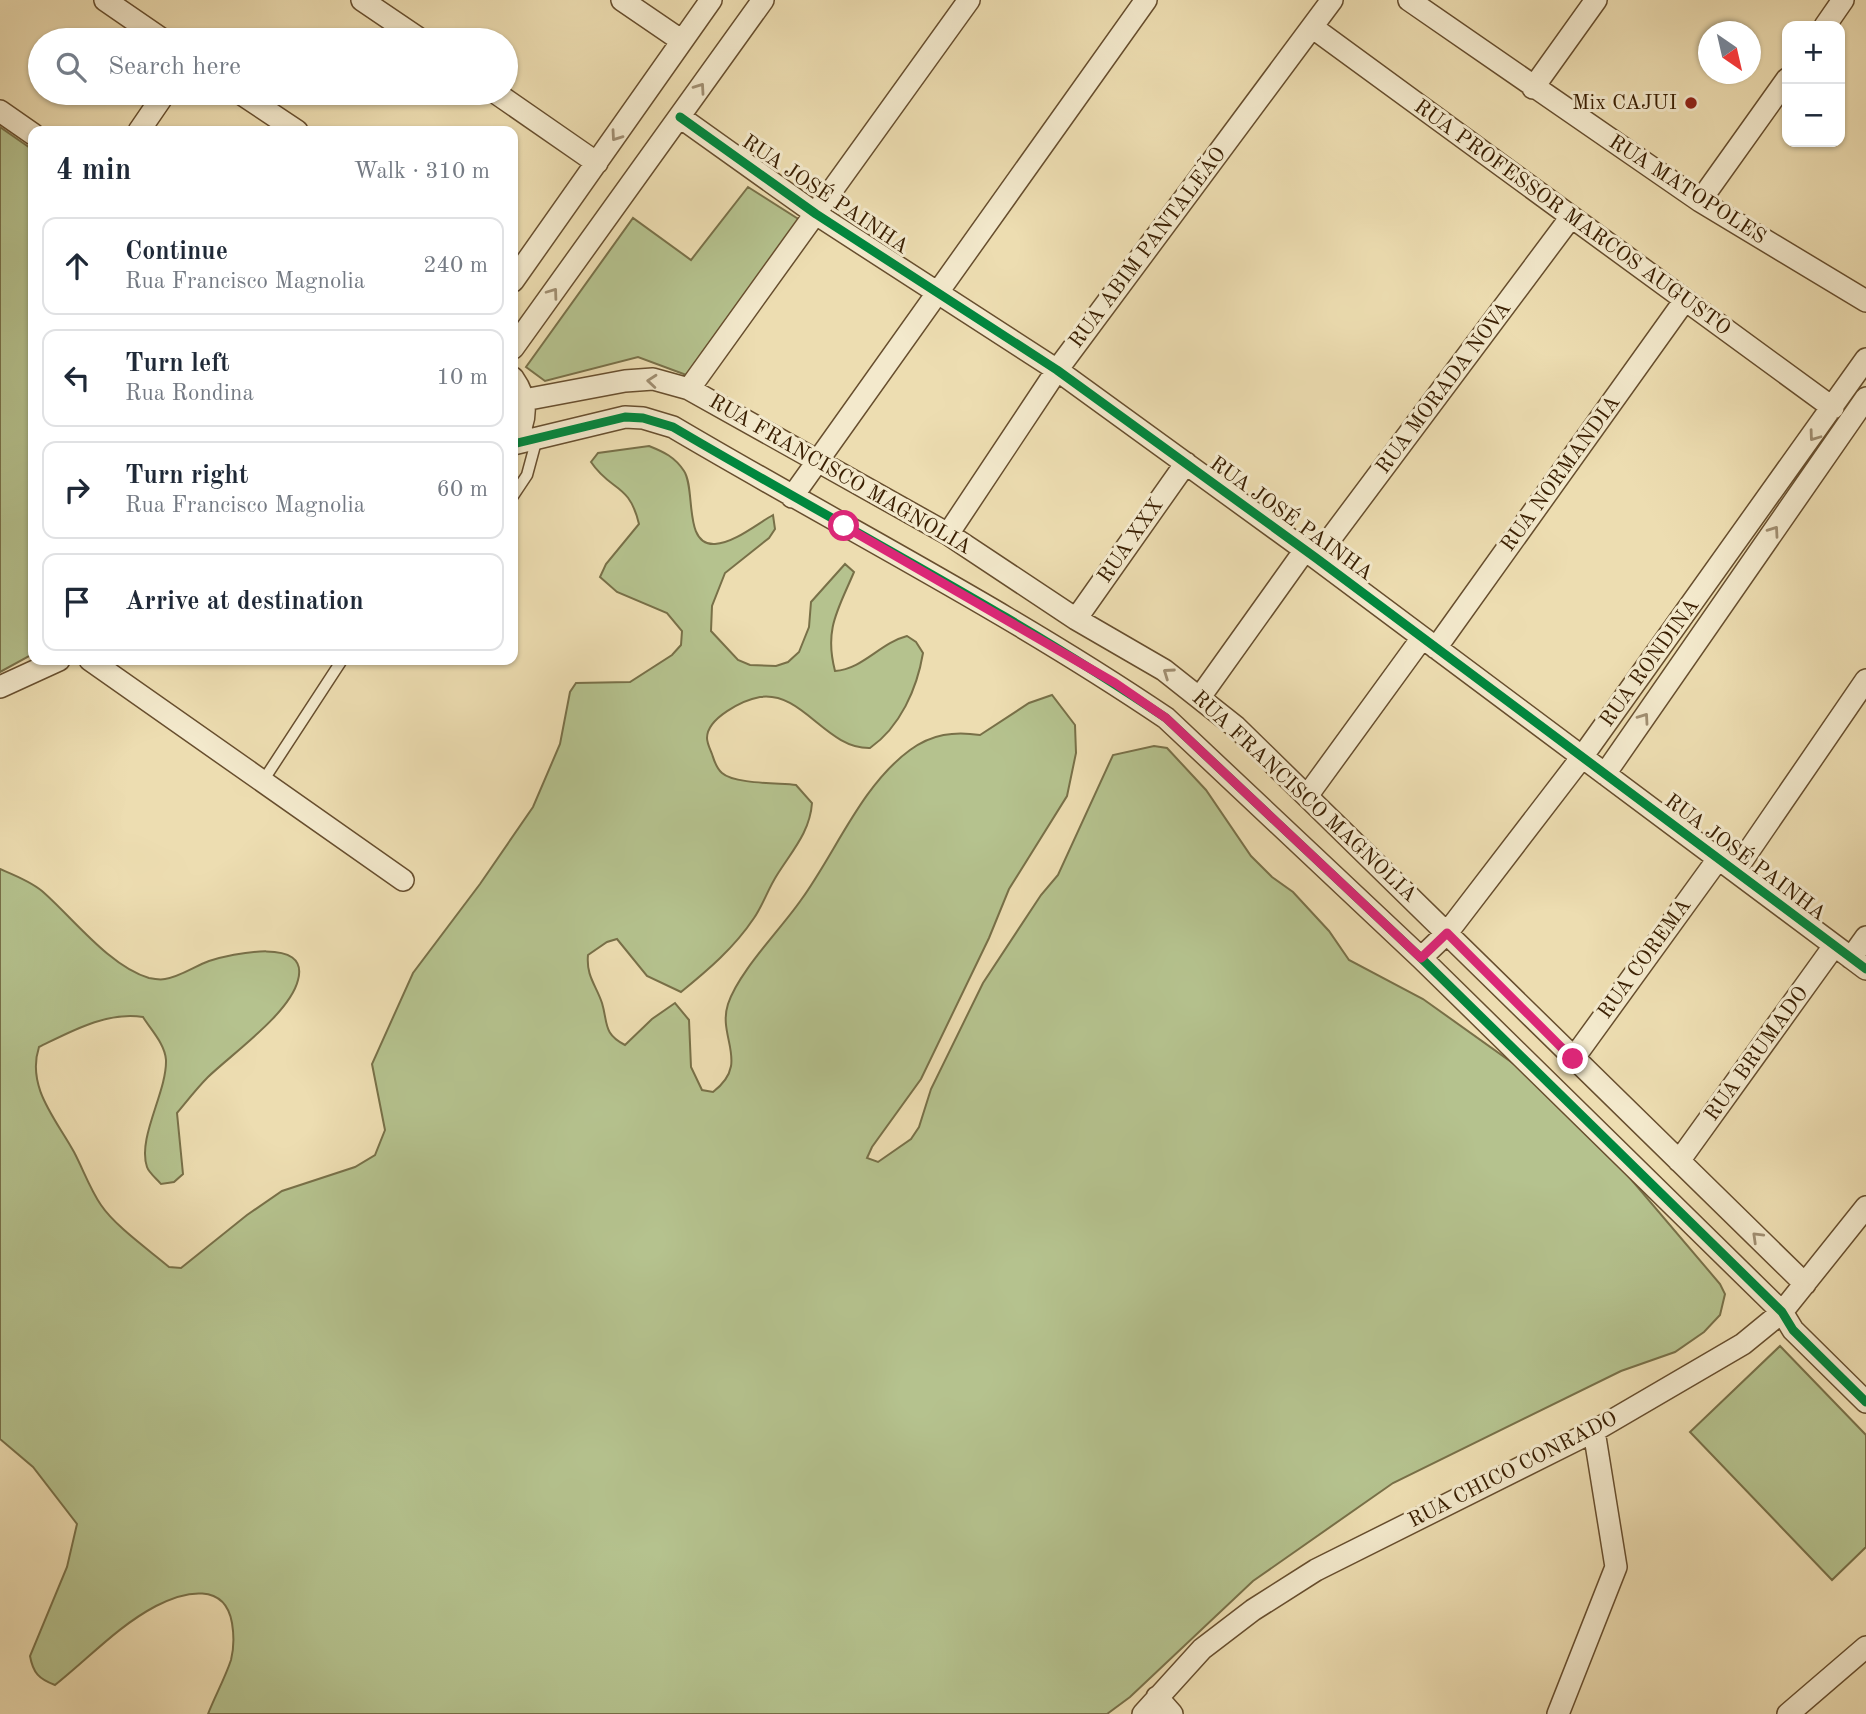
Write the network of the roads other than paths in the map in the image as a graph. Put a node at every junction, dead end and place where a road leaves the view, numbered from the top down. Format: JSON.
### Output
{"nodes":[{"id":1,"x":105,"y":0,"type":"edge"},
{"id":2,"x":362,"y":0,"type":"edge"},
{"id":3,"x":622,"y":0,"type":"edge"},
{"id":4,"x":711,"y":0,"type":"edge"},
{"id":5,"x":763,"y":0,"type":"edge"},
{"id":6,"x":969,"y":0,"type":"edge"},
{"id":7,"x":1146,"y":0,"type":"edge"},
{"id":8,"x":1332,"y":0,"type":"edge"},
{"id":9,"x":1409,"y":0,"type":"edge"},
{"id":10,"x":1596,"y":0,"type":"edge"},
{"id":11,"x":1843,"y":0,"type":"edge"},
{"id":12,"x":1828,"y":21,"type":"edge"},
{"id":13,"x":1312,"y":27,"type":"junction"},
{"id":14,"x":146,"y":28,"type":"edge"},
{"id":15,"x":403,"y":28,"type":"edge"},
{"id":16,"x":682,"y":41,"type":"junction"},
{"id":17,"x":1783,"y":84,"type":"edge"},
{"id":18,"x":1533,"y":88,"type":"junction"},
{"id":19,"x":157,"y":105,"type":"edge"},
{"id":20,"x":258,"y":105,"type":"edge"},
{"id":21,"x":513,"y":105,"type":"edge"},
{"id":22,"x":0,"y":111,"type":"edge"},
{"id":23,"x":680,"y":117,"type":"junction"},
{"id":24,"x":142,"y":126,"type":"edge"},
{"id":25,"x":289,"y":126,"type":"edge"},
{"id":26,"x":28,"y":131,"type":"edge"},
{"id":27,"x":597,"y":163,"type":"junction"},
{"id":28,"x":1700,"y":201,"type":"junction"},
{"id":29,"x":816,"y":214,"type":"junction"},
{"id":30,"x":1572,"y":218,"type":"junction"},
{"id":31,"x":518,"y":273,"type":"edge"},
{"id":32,"x":936,"y":290,"type":"junction"},
{"id":33,"x":1685,"y":300,"type":"junction"},
{"id":34,"x":1866,"y":301,"type":"edge"},
{"id":35,"x":518,"y":341,"type":"edge"},
{"id":36,"x":1866,"y":359,"type":"edge"},
{"id":37,"x":1057,"y":370,"type":"junction"},
{"id":38,"x":518,"y":388,"type":"edge"},
{"id":39,"x":689,"y":389,"type":"junction"},
{"id":40,"x":1866,"y":398,"type":"edge"},
{"id":41,"x":524,"y":400,"type":"junction"},
{"id":42,"x":1833,"y":408,"type":"junction"},
{"id":43,"x":518,"y":435,"type":"edge"},
{"id":44,"x":537,"y":438,"type":"junction"},
{"id":45,"x":518,"y":442,"type":"edge"},
{"id":46,"x":815,"y":462,"type":"junction"},
{"id":47,"x":1186,"y":463,"type":"junction"},
{"id":48,"x":518,"y":488,"type":"edge"},
{"id":49,"x":792,"y":497,"type":"junction"},
{"id":50,"x":948,"y":534,"type":"junction"},
{"id":51,"x":1311,"y":554,"type":"junction"},
{"id":52,"x":1076,"y":619,"type":"junction"},
{"id":53,"x":1429,"y":643,"type":"junction"},
{"id":54,"x":47,"y":665,"type":"edge"},
{"id":55,"x":97,"y":665,"type":"edge"},
{"id":56,"x":339,"y":665,"type":"edge"},
{"id":57,"x":1866,"y":680,"type":"edge"},
{"id":58,"x":0,"y":687,"type":"edge"},
{"id":59,"x":1200,"y":697,"type":"junction"},
{"id":60,"x":1582,"y":757,"type":"junction"},
{"id":61,"x":1605,"y":774,"type":"junction"},
{"id":62,"x":263,"y":781,"type":"junction"},
{"id":63,"x":1307,"y":796,"type":"junction"},
{"id":64,"x":1727,"y":865,"type":"junction"},
{"id":65,"x":403,"y":880,"type":"dead end"},
{"id":66,"x":1447,"y":933,"type":"junction"},
{"id":67,"x":1866,"y":937,"type":"edge"},
{"id":68,"x":1421,"y":958,"type":"junction"},
{"id":69,"x":1850,"y":958,"type":"edge"},
{"id":70,"x":1573,"y":1059,"type":"junction"},
{"id":71,"x":1679,"y":1161,"type":"junction"},
{"id":72,"x":1866,"y":1207,"type":"edge"},
{"id":73,"x":1805,"y":1284,"type":"junction"},
{"id":74,"x":1782,"y":1312,"type":"junction"},
{"id":75,"x":1866,"y":1402,"type":"edge"},
{"id":76,"x":1594,"y":1431,"type":"junction"},
{"id":77,"x":1866,"y":1647,"type":"edge"},
{"id":78,"x":1157,"y":1697,"type":"junction"},
{"id":79,"x":1143,"y":1714,"type":"edge"},
{"id":80,"x":1172,"y":1714,"type":"edge"},
{"id":81,"x":1558,"y":1714,"type":"edge"},
{"id":82,"x":1788,"y":1714,"type":"edge"}],
"edges":[{"from":1,"to":14,"type":"street"},
{"from":2,"to":15,"type":"street"},
{"from":3,"to":16,"type":"street"},
{"from":4,"to":16,"type":"street"},
{"from":23,"to":5,"type":"street","one_way":true},
{"from":6,"to":29,"type":"street"},
{"from":7,"to":32,"type":"street"},
{"from":8,"to":13,"type":"street","name":"RUA ABIM PANTALEÃO"},
{"from":9,"to":18,"type":"street","name":"RUA MATOPOLES"},
{"from":10,"to":18,"type":"street"},
{"from":11,"to":12,"type":"street"},
{"from":13,"to":30,"type":"street","name":"RUA PROFESSOR MARCOS AUGUSTO"},
{"from":13,"to":37,"type":"street","name":"RUA ABIM PANTALEÃO"},
{"from":16,"to":27,"type":"street","one_way":true},
{"from":17,"to":28,"type":"street"},
{"from":18,"to":28,"type":"street","name":"RUA MATOPOLES"},
{"from":19,"to":24,"type":"street"},
{"from":20,"to":25,"type":"street"},
{"from":21,"to":27,"type":"street"},
{"from":22,"to":26,"type":"street"},
{"from":23,"to":29,"type":"street","name":"RUA JOSÉ PAINHA"},
{"from":35,"to":23,"type":"street","one_way":true},
{"from":27,"to":31,"type":"street"},
{"from":28,"to":34,"type":"street","name":"RUA MATOPOLES"},
{"from":29,"to":32,"type":"street","name":"RUA JOSÉ PAINHA"},
{"from":29,"to":39,"type":"street"},
{"from":30,"to":33,"type":"street","name":"RUA PROFESSOR MARCOS AUGUSTO"},
{"from":30,"to":51,"type":"street","name":"RUA MORADA NOVA"},
{"from":32,"to":37,"type":"street","name":"RUA JOSÉ PAINHA"},
{"from":32,"to":46,"type":"street"},
{"from":33,"to":42,"type":"street","name":"RUA PROFESSOR MARCOS AUGUSTO"},
{"from":33,"to":53,"type":"street","name":"RUA NORMANDIA"},
{"from":36,"to":42,"type":"street","name":"RUA RONDINA"},
{"from":37,"to":47,"type":"street","name":"RUA JOSÉ PAINHA"},
{"from":37,"to":50,"type":"street","name":"RUA ABIM PANTALEÃO"},
{"from":38,"to":41,"type":"street"},
{"from":39,"to":41,"type":"street","name":"RUA FRANCISCO MAGNOLIA","one_way":true},
{"from":39,"to":46,"type":"street","name":"RUA FRANCISCO MAGNOLIA"},
{"from":61,"to":40,"type":"street","name":"RUA RONDINA","one_way":true},
{"from":41,"to":43,"type":"street"},
{"from":42,"to":60,"type":"street","name":"RUA RONDINA","one_way":true},
{"from":44,"to":45,"type":"street","name":"RUA FRANCISCO MAGNOLIA"},
{"from":44,"to":48,"type":"lane"},
{"from":44,"to":49,"type":"street","name":"RUA FRANCISCO MAGNOLIA"},
{"from":46,"to":49,"type":"street"},
{"from":46,"to":50,"type":"street","name":"RUA FRANCISCO MAGNOLIA"},
{"from":47,"to":51,"type":"street","name":"RUA JOSÉ PAINHA"},
{"from":47,"to":52,"type":"street","name":"RUA XXX"},
{"from":49,"to":68,"type":"street","name":"RUA FRANCISCO MAGNOLIA"},
{"from":50,"to":52,"type":"street","name":"RUA FRANCISCO MAGNOLIA"},
{"from":51,"to":53,"type":"street","name":"RUA JOSÉ PAINHA"},
{"from":51,"to":59,"type":"street","name":"RUA MORADA NOVA"},
{"from":59,"to":52,"type":"street","name":"RUA FRANCISCO MAGNOLIA","one_way":true},
{"from":53,"to":60,"type":"street","name":"RUA JOSÉ PAINHA"},
{"from":53,"to":63,"type":"street","name":"RUA NORMANDIA"},
{"from":54,"to":58,"type":"street"},
{"from":55,"to":62,"type":"street"},
{"from":56,"to":62,"type":"lane"},
{"from":57,"to":64,"type":"street","name":"RUA COREMA"},
{"from":59,"to":63,"type":"street","name":"RUA FRANCISCO MAGNOLIA"},
{"from":60,"to":61,"type":"street","name":"RUA JOSÉ PAINHA"},
{"from":60,"to":66,"type":"street","name":"RUA RONDINA"},
{"from":61,"to":64,"type":"street","name":"RUA JOSÉ PAINHA"},
{"from":62,"to":65,"type":"street"},
{"from":63,"to":66,"type":"street","name":"RUA FRANCISCO MAGNOLIA"},
{"from":64,"to":69,"type":"street","name":"RUA JOSÉ PAINHA"},
{"from":64,"to":70,"type":"street","name":"RUA COREMA"},
{"from":66,"to":68,"type":"street","name":"RUA RONDINA"},
{"from":66,"to":70,"type":"street","name":"RUA FRANCISCO MAGNOLIA"},
{"from":67,"to":69,"type":"street","name":"RUA BRUMADO"},
{"from":68,"to":74,"type":"street","name":"RUA FRANCISCO MAGNOLIA"},
{"from":69,"to":71,"type":"street","name":"RUA BRUMADO"},
{"from":70,"to":71,"type":"street","name":"RUA FRANCISCO MAGNOLIA"},
{"from":73,"to":71,"type":"street","name":"RUA FRANCISCO MAGNOLIA","one_way":true},
{"from":72,"to":73,"type":"street","name":"RUA CHICO CONRADO"},
{"from":73,"to":74,"type":"street","name":"RUA CHICO CONRADO"},
{"from":74,"to":75,"type":"street","name":"RUA FRANCISCO MAGNOLIA"},
{"from":74,"to":76,"type":"street","name":"RUA CHICO CONRADO"},
{"from":76,"to":78,"type":"street","name":"RUA CHICO CONRADO"},
{"from":76,"to":81,"type":"street"},
{"from":77,"to":82,"type":"street"},
{"from":78,"to":79,"type":"street","name":"RUA CHICO CONRADO"},
{"from":78,"to":80,"type":"street"}]}
